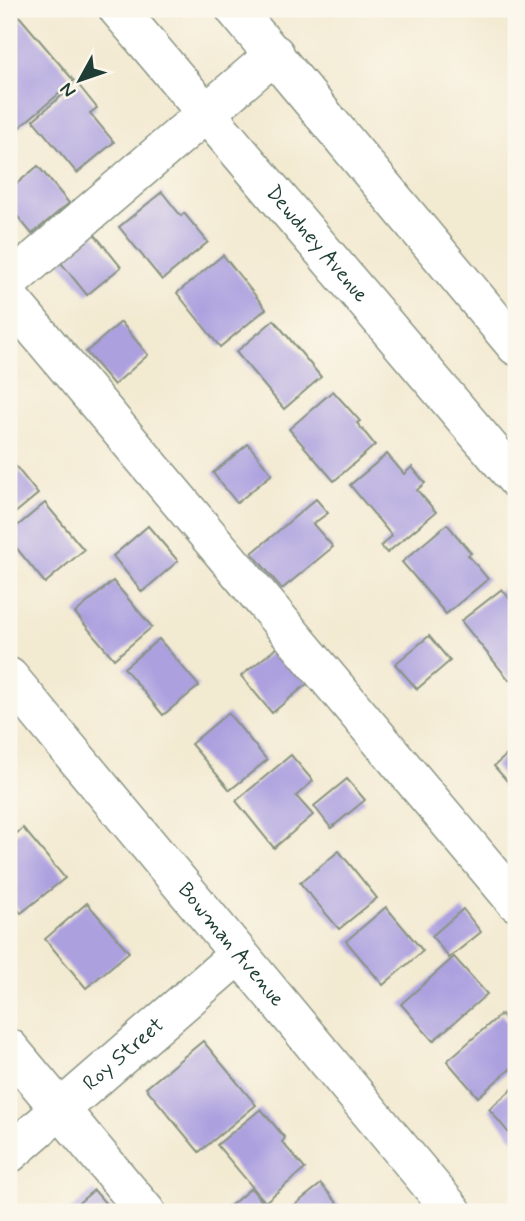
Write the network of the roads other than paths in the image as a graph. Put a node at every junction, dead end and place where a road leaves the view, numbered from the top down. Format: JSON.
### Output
{"nodes":[{"id":1,"x":118,"y":9,"type":"edge"},
{"id":2,"x":235,"y":9,"type":"edge"},
{"id":3,"x":275,"y":54,"type":"junction"},
{"id":4,"x":206,"y":113,"type":"junction"},
{"id":5,"x":9,"y":282,"type":"edge"},
{"id":6,"x":9,"y":298,"type":"edge"},
{"id":7,"x":516,"y":346,"type":"edge"},
{"id":8,"x":516,"y":479,"type":"edge"},
{"id":9,"x":9,"y":677,"type":"edge"},
{"id":10,"x":516,"y":902,"type":"edge"},
{"id":11,"x":238,"y":955,"type":"junction"},
{"id":12,"x":9,"y":1048,"type":"edge"},
{"id":13,"x":59,"y":1108,"type":"junction"},
{"id":14,"x":9,"y":1154,"type":"edge"},
{"id":15,"x":146,"y":1212,"type":"edge"},
{"id":16,"x":453,"y":1212,"type":"edge"}],
"edges":[{"from":1,"to":4,"type":"main road","name":"Dewdney Avenue"},
{"from":2,"to":3,"type":"main road"},
{"from":3,"to":4,"type":"main road"},
{"from":3,"to":7,"type":"main road"},
{"from":4,"to":5,"type":"main road"},
{"from":4,"to":8,"type":"main road","name":"Dewdney Avenue"},
{"from":6,"to":10,"type":"main road"},
{"from":9,"to":11,"type":"main road","name":"Bowman Avenue"},
{"from":11,"to":13,"type":"main road","name":"Roy Street"},
{"from":11,"to":16,"type":"main road","name":"Bowman Avenue"},
{"from":12,"to":13,"type":"main road"},
{"from":13,"to":14,"type":"main road","name":"Roy Street"},
{"from":13,"to":15,"type":"main road"}]}
